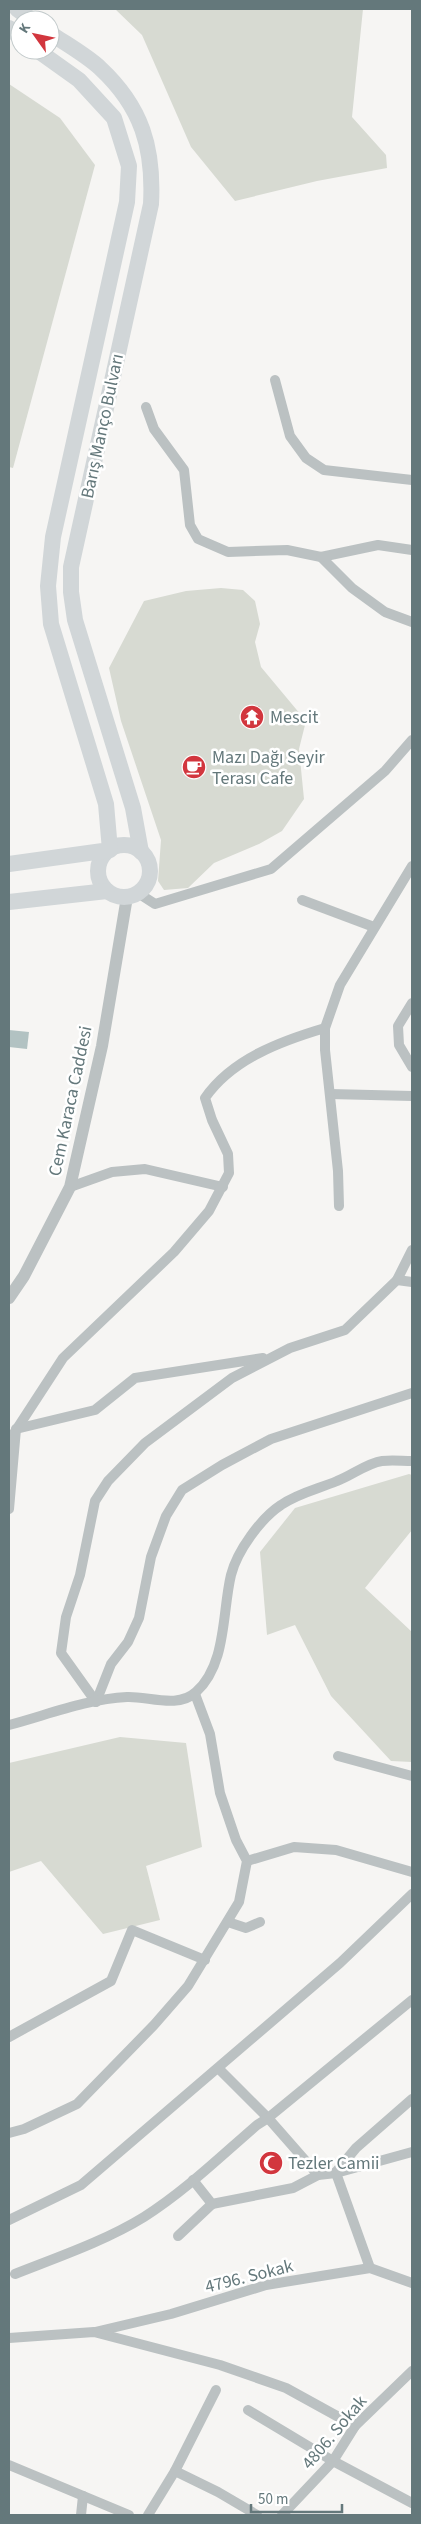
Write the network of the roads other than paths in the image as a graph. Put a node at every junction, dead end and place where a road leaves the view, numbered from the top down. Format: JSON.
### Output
{"nodes":[{"id":1,"x":60,"y":40,"type":"edge"},
{"id":2,"x":51,"y":60,"type":"edge"},
{"id":3,"x":275,"y":380,"type":"dead end"},
{"id":4,"x":146,"y":407,"type":"dead end"},
{"id":5,"x":412,"y":480,"type":"edge"},
{"id":6,"x":412,"y":550,"type":"edge"},
{"id":7,"x":321,"y":557,"type":"junction"},
{"id":8,"x":412,"y":622,"type":"edge"},
{"id":9,"x":412,"y":740,"type":"edge"},
{"id":10,"x":110,"y":850,"type":"junction"},
{"id":11,"x":141,"y":852,"type":"junction"},
{"id":12,"x":9,"y":864,"type":"edge"},
{"id":13,"x":412,"y":866,"type":"edge"},
{"id":14,"x":108,"y":891,"type":"junction"},
{"id":15,"x":132,"y":895,"type":"junction"},
{"id":16,"x":302,"y":900,"type":"dead end"},
{"id":17,"x":9,"y":902,"type":"edge"},
{"id":18,"x":374,"y":927,"type":"junction"},
{"id":19,"x":412,"y":1003,"type":"edge"},
{"id":20,"x":325,"y":1028,"type":"junction"},
{"id":21,"x":412,"y":1067,"type":"edge"},
{"id":22,"x":330,"y":1094,"type":"junction"},
{"id":23,"x":412,"y":1096,"type":"edge"},
{"id":24,"x":70,"y":1187,"type":"junction"},
{"id":25,"x":223,"y":1187,"type":"junction"},
{"id":26,"x":339,"y":1206,"type":"dead end"},
{"id":27,"x":412,"y":1250,"type":"edge"},
{"id":28,"x":397,"y":1280,"type":"junction"},
{"id":29,"x":412,"y":1282,"type":"edge"},
{"id":30,"x":9,"y":1298,"type":"edge"},
{"id":31,"x":274,"y":1357,"type":"junction"},
{"id":32,"x":412,"y":1393,"type":"edge"},
{"id":33,"x":16,"y":1429,"type":"junction"},
{"id":34,"x":9,"y":1442,"type":"edge"},
{"id":35,"x":412,"y":1461,"type":"edge"},
{"id":36,"x":9,"y":1508,"type":"edge"},
{"id":37,"x":195,"y":1694,"type":"junction"},
{"id":38,"x":96,"y":1702,"type":"junction"},
{"id":39,"x":9,"y":1725,"type":"edge"},
{"id":40,"x":338,"y":1756,"type":"dead end"},
{"id":41,"x":412,"y":1776,"type":"edge"},
{"id":42,"x":248,"y":1861,"type":"junction"},
{"id":43,"x":412,"y":1872,"type":"edge"},
{"id":44,"x":412,"y":1894,"type":"edge"},
{"id":45,"x":228,"y":1922,"type":"junction"},
{"id":46,"x":260,"y":1922,"type":"dead end"},
{"id":47,"x":205,"y":1960,"type":"junction"},
{"id":48,"x":412,"y":2000,"type":"edge"},
{"id":49,"x":9,"y":2037,"type":"edge"},
{"id":50,"x":219,"y":2069,"type":"junction"},
{"id":51,"x":412,"y":2099,"type":"edge"},
{"id":52,"x":268,"y":2118,"type":"junction"},
{"id":53,"x":9,"y":2133,"type":"edge"},
{"id":54,"x":412,"y":2152,"type":"edge"},
{"id":55,"x":336,"y":2173,"type":"junction"},
{"id":56,"x":318,"y":2175,"type":"junction"},
{"id":57,"x":193,"y":2180,"type":"junction"},
{"id":58,"x":212,"y":2204,"type":"junction"},
{"id":59,"x":9,"y":2220,"type":"edge"},
{"id":60,"x":178,"y":2236,"type":"dead end"},
{"id":61,"x":370,"y":2268,"type":"junction"},
{"id":62,"x":15,"y":2274,"type":"dead end"},
{"id":63,"x":412,"y":2283,"type":"edge"},
{"id":64,"x":94,"y":2332,"type":"junction"},
{"id":65,"x":9,"y":2338,"type":"edge"},
{"id":66,"x":412,"y":2371,"type":"edge"},
{"id":67,"x":216,"y":2390,"type":"dead end"},
{"id":68,"x":248,"y":2410,"type":"dead end"},
{"id":69,"x":355,"y":2426,"type":"junction"},
{"id":70,"x":334,"y":2462,"type":"junction"},
{"id":71,"x":9,"y":2464,"type":"edge"},
{"id":72,"x":175,"y":2471,"type":"junction"},
{"id":73,"x":83,"y":2496,"type":"junction"},
{"id":74,"x":412,"y":2503,"type":"edge"},
{"id":75,"x":81,"y":2515,"type":"edge"},
{"id":76,"x":128,"y":2515,"type":"edge"},
{"id":77,"x":148,"y":2515,"type":"edge"},
{"id":78,"x":257,"y":2515,"type":"edge"},
{"id":79,"x":282,"y":2515,"type":"edge"}],
"edges":[{"from":1,"to":11,"type":"main road","name":"Barış Manço Bulvarı"},
{"from":2,"to":10,"type":"main road","name":"Barış Manço Bulvarı"},
{"from":3,"to":5,"type":"street"},
{"from":4,"to":7,"type":"street"},
{"from":6,"to":7,"type":"street"},
{"from":7,"to":8,"type":"street"},
{"from":9,"to":15,"type":"street"},
{"from":10,"to":11,"type":"main road"},
{"from":10,"to":12,"type":"main road"},
{"from":10,"to":14,"type":"main road"},
{"from":11,"to":15,"type":"main road"},
{"from":13,"to":18,"type":"street"},
{"from":14,"to":15,"type":"main road"},
{"from":14,"to":17,"type":"main road"},
{"from":15,"to":24,"type":"street","name":"Cem Karaca Caddesi"},
{"from":16,"to":18,"type":"street"},
{"from":18,"to":20,"type":"street"},
{"from":19,"to":21,"type":"street"},
{"from":20,"to":22,"type":"street"},
{"from":20,"to":25,"type":"street"},
{"from":22,"to":23,"type":"street"},
{"from":22,"to":26,"type":"street"},
{"from":24,"to":25,"type":"street"},
{"from":24,"to":30,"type":"street","name":"Cem Karaca Caddesi"},
{"from":25,"to":33,"type":"street"},
{"from":27,"to":28,"type":"street"},
{"from":28,"to":29,"type":"street"},
{"from":28,"to":31,"type":"street"},
{"from":31,"to":33,"type":"street"},
{"from":31,"to":38,"type":"street"},
{"from":32,"to":38,"type":"street"},
{"from":33,"to":34,"type":"street"},
{"from":33,"to":36,"type":"street"},
{"from":35,"to":37,"type":"street"},
{"from":37,"to":38,"type":"street"},
{"from":37,"to":42,"type":"street"},
{"from":38,"to":39,"type":"street"},
{"from":40,"to":41,"type":"street"},
{"from":42,"to":43,"type":"street"},
{"from":42,"to":45,"type":"street"},
{"from":44,"to":50,"type":"street"},
{"from":45,"to":46,"type":"street"},
{"from":45,"to":47,"type":"street"},
{"from":47,"to":49,"type":"street"},
{"from":47,"to":53,"type":"street"},
{"from":48,"to":52,"type":"street"},
{"from":50,"to":52,"type":"street"},
{"from":50,"to":59,"type":"street"},
{"from":51,"to":55,"type":"street"},
{"from":52,"to":56,"type":"street"},
{"from":52,"to":57,"type":"street"},
{"from":54,"to":55,"type":"street"},
{"from":55,"to":56,"type":"street"},
{"from":55,"to":61,"type":"street"},
{"from":56,"to":58,"type":"street"},
{"from":57,"to":58,"type":"street"},
{"from":57,"to":62,"type":"street"},
{"from":58,"to":60,"type":"street"},
{"from":61,"to":63,"type":"street","name":"4796. Sokak"},
{"from":61,"to":64,"type":"street","name":"4796. Sokak"},
{"from":64,"to":65,"type":"street"},
{"from":64,"to":69,"type":"street"},
{"from":66,"to":69,"type":"street","name":"4806. Sokak"},
{"from":67,"to":72,"type":"street"},
{"from":68,"to":70,"type":"street"},
{"from":69,"to":70,"type":"street","name":"4806. Sokak"},
{"from":70,"to":74,"type":"street"},
{"from":70,"to":79,"type":"street","name":"4806. Sokak"},
{"from":71,"to":73,"type":"street"},
{"from":72,"to":77,"type":"street"},
{"from":72,"to":78,"type":"street"},
{"from":73,"to":75,"type":"street"},
{"from":73,"to":76,"type":"street"}]}
